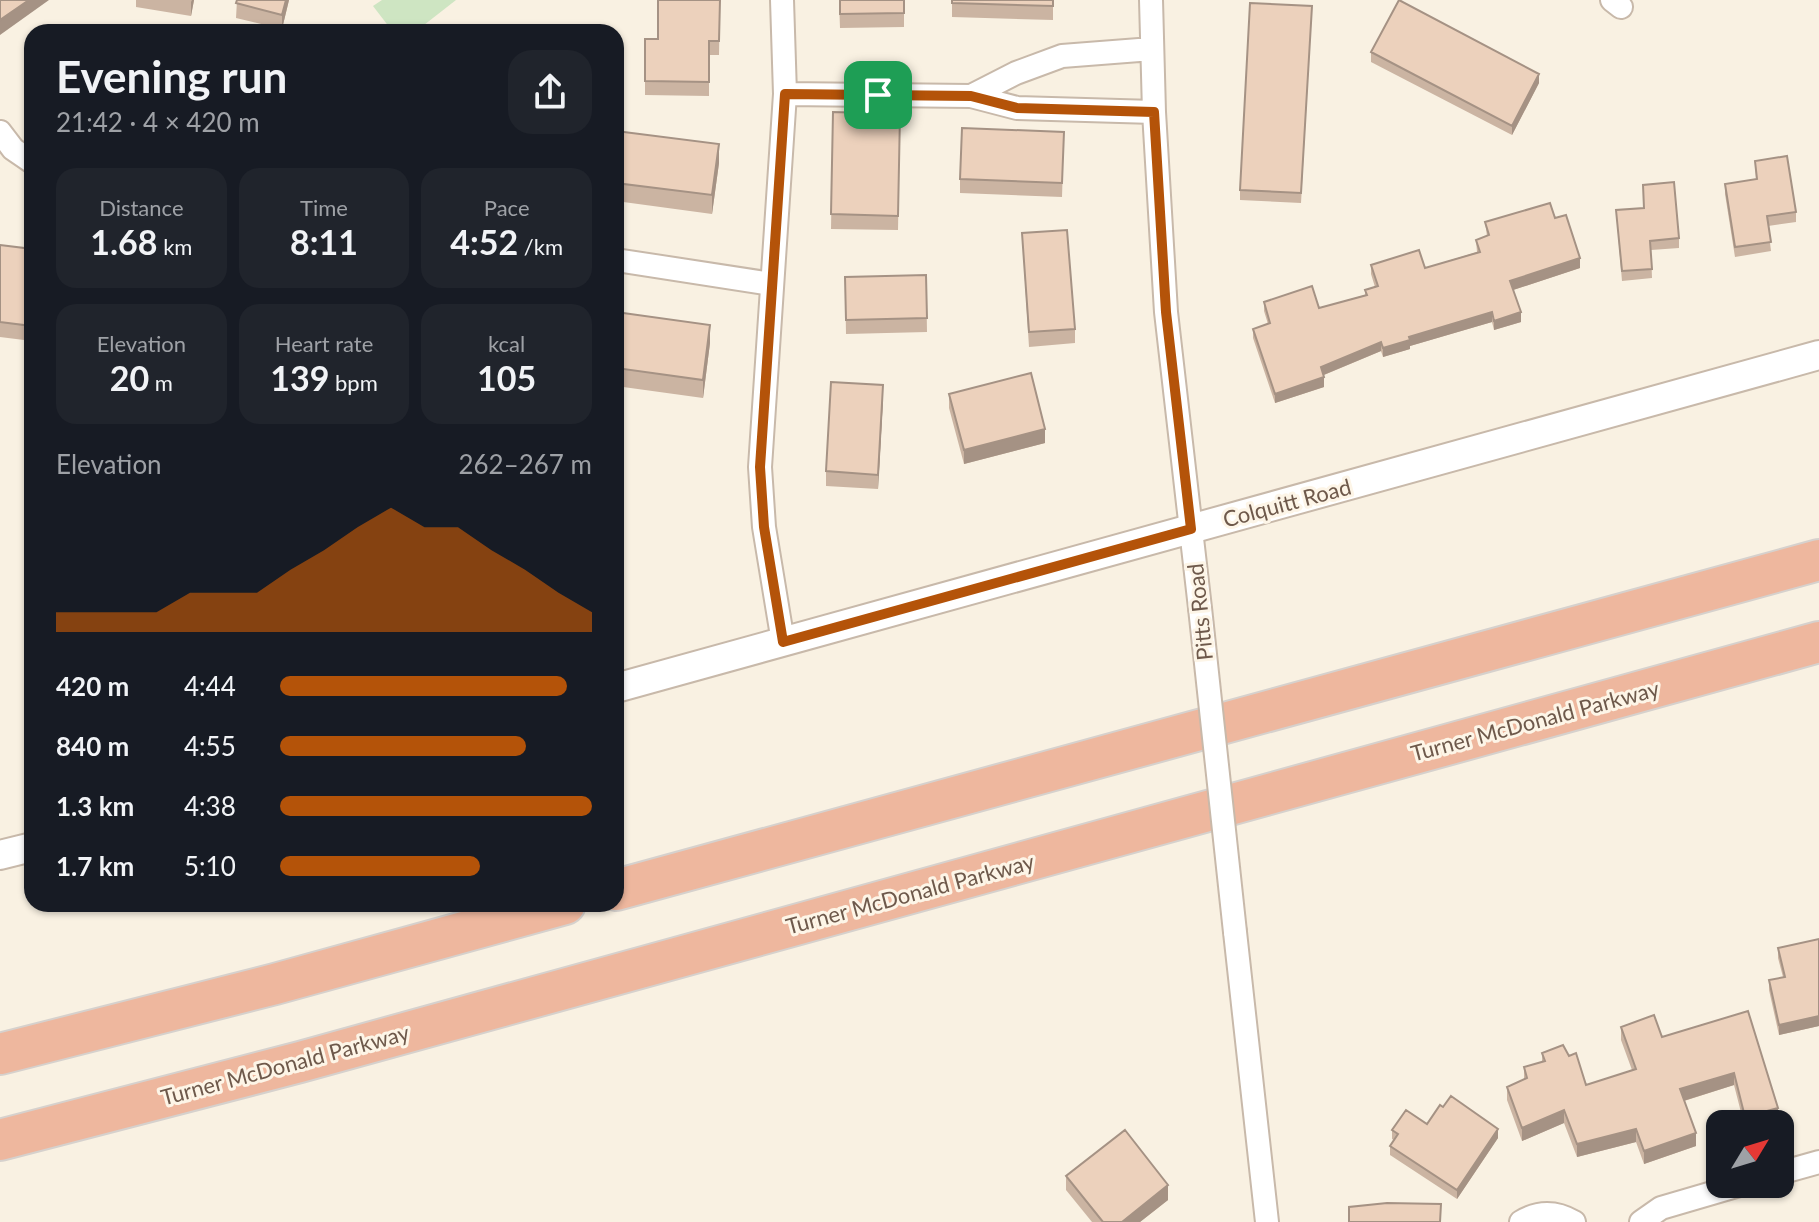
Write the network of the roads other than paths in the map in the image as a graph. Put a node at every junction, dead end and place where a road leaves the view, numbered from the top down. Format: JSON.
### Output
{"nodes":[{"id":1,"x":782,"y":0,"type":"edge"},
{"id":2,"x":1151,"y":0,"type":"edge"},
{"id":3,"x":1152,"y":49,"type":"junction"},
{"id":4,"x":785,"y":94,"type":"junction"},
{"id":5,"x":971,"y":96,"type":"junction"},
{"id":6,"x":1154,"y":112,"type":"junction"},
{"id":7,"x":0,"y":132,"type":"edge"},
{"id":8,"x":24,"y":157,"type":"edge"},
{"id":9,"x":624,"y":261,"type":"edge"},
{"id":10,"x":772,"y":284,"type":"junction"},
{"id":11,"x":1819,"y":355,"type":"edge"},
{"id":12,"x":1191,"y":529,"type":"junction"},
{"id":13,"x":1819,"y":560,"type":"edge"},
{"id":14,"x":783,"y":642,"type":"junction"},
{"id":15,"x":1819,"y":642,"type":"edge"},
{"id":16,"x":624,"y":686,"type":"edge"},
{"id":17,"x":24,"y":849,"type":"edge"},
{"id":18,"x":0,"y":855,"type":"edge"},
{"id":19,"x":624,"y":888,"type":"edge"},
{"id":20,"x":536,"y":912,"type":"edge"},
{"id":21,"x":0,"y":1054,"type":"edge"},
{"id":22,"x":0,"y":1140,"type":"edge"},
{"id":23,"x":1819,"y":1162,"type":"edge"},
{"id":24,"x":1794,"y":1169,"type":"edge"},
{"id":25,"x":1706,"y":1195,"type":"edge"},
{"id":26,"x":1267,"y":1222,"type":"edge"},
{"id":27,"x":1521,"y":1222,"type":"edge"},
{"id":28,"x":1574,"y":1222,"type":"edge"},
{"id":29,"x":1641,"y":1222,"type":"edge"}],
"edges":[{"from":1,"to":4,"type":"street"},
{"from":2,"to":3,"type":"street","name":"Pitts Road"},
{"from":3,"to":5,"type":"street"},
{"from":3,"to":6,"type":"street","name":"Pitts Road"},
{"from":4,"to":5,"type":"street"},
{"from":4,"to":10,"type":"street"},
{"from":5,"to":6,"type":"street"},
{"from":6,"to":12,"type":"street","name":"Pitts Road"},
{"from":7,"to":8,"type":"street"},
{"from":9,"to":10,"type":"street"},
{"from":10,"to":14,"type":"street"},
{"from":11,"to":12,"type":"street","name":"Colquitt Road"},
{"from":12,"to":14,"type":"street","name":"Colquitt Road"},
{"from":12,"to":26,"type":"street","name":"Pitts Road","bridge":true},
{"from":13,"to":19,"type":"highway"},
{"from":14,"to":16,"type":"street","name":"Colquitt Road"},
{"from":15,"to":22,"type":"highway","name":"Turner McDonald Parkway"},
{"from":17,"to":18,"type":"street"},
{"from":20,"to":21,"type":"highway"},
{"from":23,"to":24,"type":"street"},
{"from":25,"to":29,"type":"street"},
{"from":27,"to":28,"type":"street"}]}
